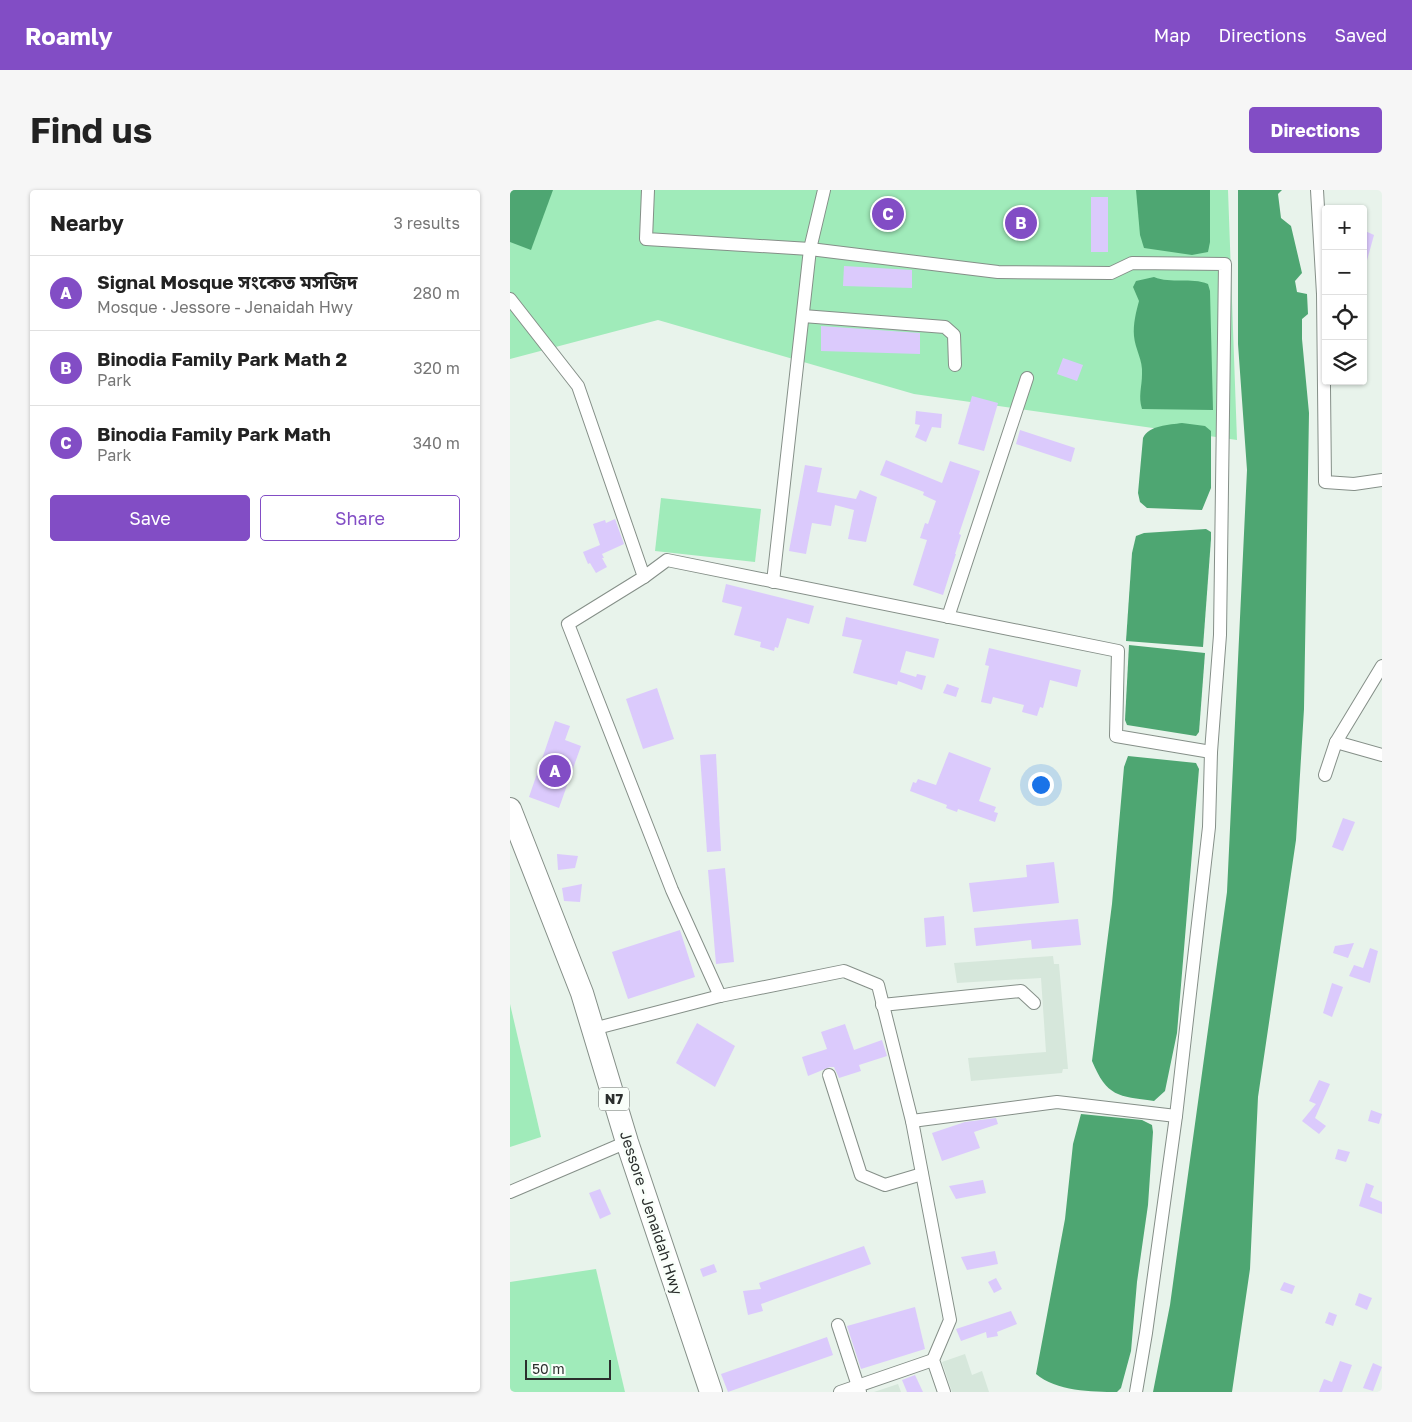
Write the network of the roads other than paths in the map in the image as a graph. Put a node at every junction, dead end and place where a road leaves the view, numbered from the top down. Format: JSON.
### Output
{"nodes":[{"id":1,"x":648,"y":190,"type":"edge"},
{"id":2,"x":824,"y":190,"type":"edge"},
{"id":3,"x":1317,"y":190,"type":"edge"},
{"id":4,"x":810,"y":249,"type":"junction"},
{"id":5,"x":510,"y":299,"type":"edge"},
{"id":6,"x":803,"y":316,"type":"junction"},
{"id":7,"x":955,"y":365,"type":"dead end"},
{"id":8,"x":1027,"y":378,"type":"dead end"},
{"id":9,"x":1382,"y":480,"type":"edge"},
{"id":10,"x":644,"y":576,"type":"junction"},
{"id":11,"x":773,"y":582,"type":"junction"},
{"id":12,"x":948,"y":617,"type":"junction"},
{"id":13,"x":1382,"y":666,"type":"edge"},
{"id":14,"x":1336,"y":742,"type":"junction"},
{"id":15,"x":1211,"y":752,"type":"junction"},
{"id":16,"x":1382,"y":755,"type":"edge"},
{"id":17,"x":1325,"y":776,"type":"dead end"},
{"id":18,"x":510,"y":809,"type":"edge"},
{"id":19,"x":720,"y":996,"type":"junction"},
{"id":20,"x":1034,"y":1003,"type":"dead end"},
{"id":21,"x":882,"y":1005,"type":"junction"},
{"id":22,"x":593,"y":1029,"type":"junction"},
{"id":23,"x":829,"y":1075,"type":"dead end"},
{"id":24,"x":1176,"y":1116,"type":"junction"},
{"id":25,"x":912,"y":1121,"type":"junction"},
{"id":26,"x":627,"y":1142,"type":"junction"},
{"id":27,"x":922,"y":1174,"type":"junction"},
{"id":28,"x":510,"y":1192,"type":"edge"},
{"id":29,"x":838,"y":1325,"type":"dead end"},
{"id":30,"x":933,"y":1360,"type":"junction"},
{"id":31,"x":859,"y":1389,"type":"edge"},
{"id":32,"x":711,"y":1392,"type":"edge"},
{"id":33,"x":840,"y":1392,"type":"edge"},
{"id":34,"x":944,"y":1392,"type":"edge"},
{"id":35,"x":1136,"y":1392,"type":"edge"}],
"edges":[{"from":1,"to":4,"type":"street"},
{"from":2,"to":4,"type":"street"},
{"from":3,"to":9,"type":"street"},
{"from":4,"to":6,"type":"street"},
{"from":4,"to":15,"type":"street"},
{"from":5,"to":10,"type":"street"},
{"from":6,"to":7,"type":"street"},
{"from":6,"to":11,"type":"street"},
{"from":8,"to":12,"type":"street"},
{"from":10,"to":11,"type":"street"},
{"from":10,"to":19,"type":"street"},
{"from":11,"to":12,"type":"street"},
{"from":12,"to":15,"type":"street"},
{"from":13,"to":14,"type":"street"},
{"from":14,"to":16,"type":"street"},
{"from":14,"to":17,"type":"street"},
{"from":15,"to":24,"type":"street"},
{"from":18,"to":22,"type":"highway","name":"Jessore - Jenaidah Hwy","number":"N7"},
{"from":19,"to":21,"type":"street"},
{"from":19,"to":22,"type":"street"},
{"from":20,"to":21,"type":"street"},
{"from":21,"to":25,"type":"street"},
{"from":22,"to":26,"type":"highway","name":"Jessore - Jenaidah Hwy","number":"N7"},
{"from":23,"to":27,"type":"street"},
{"from":24,"to":25,"type":"street"},
{"from":24,"to":35,"type":"street"},
{"from":25,"to":27,"type":"street"},
{"from":26,"to":28,"type":"street"},
{"from":26,"to":32,"type":"highway","name":"Jessore - Jenaidah Hwy","number":"N7"},
{"from":27,"to":30,"type":"street"},
{"from":29,"to":31,"type":"street"},
{"from":30,"to":31,"type":"street"},
{"from":30,"to":34,"type":"street"},
{"from":31,"to":33,"type":"street"}]}
